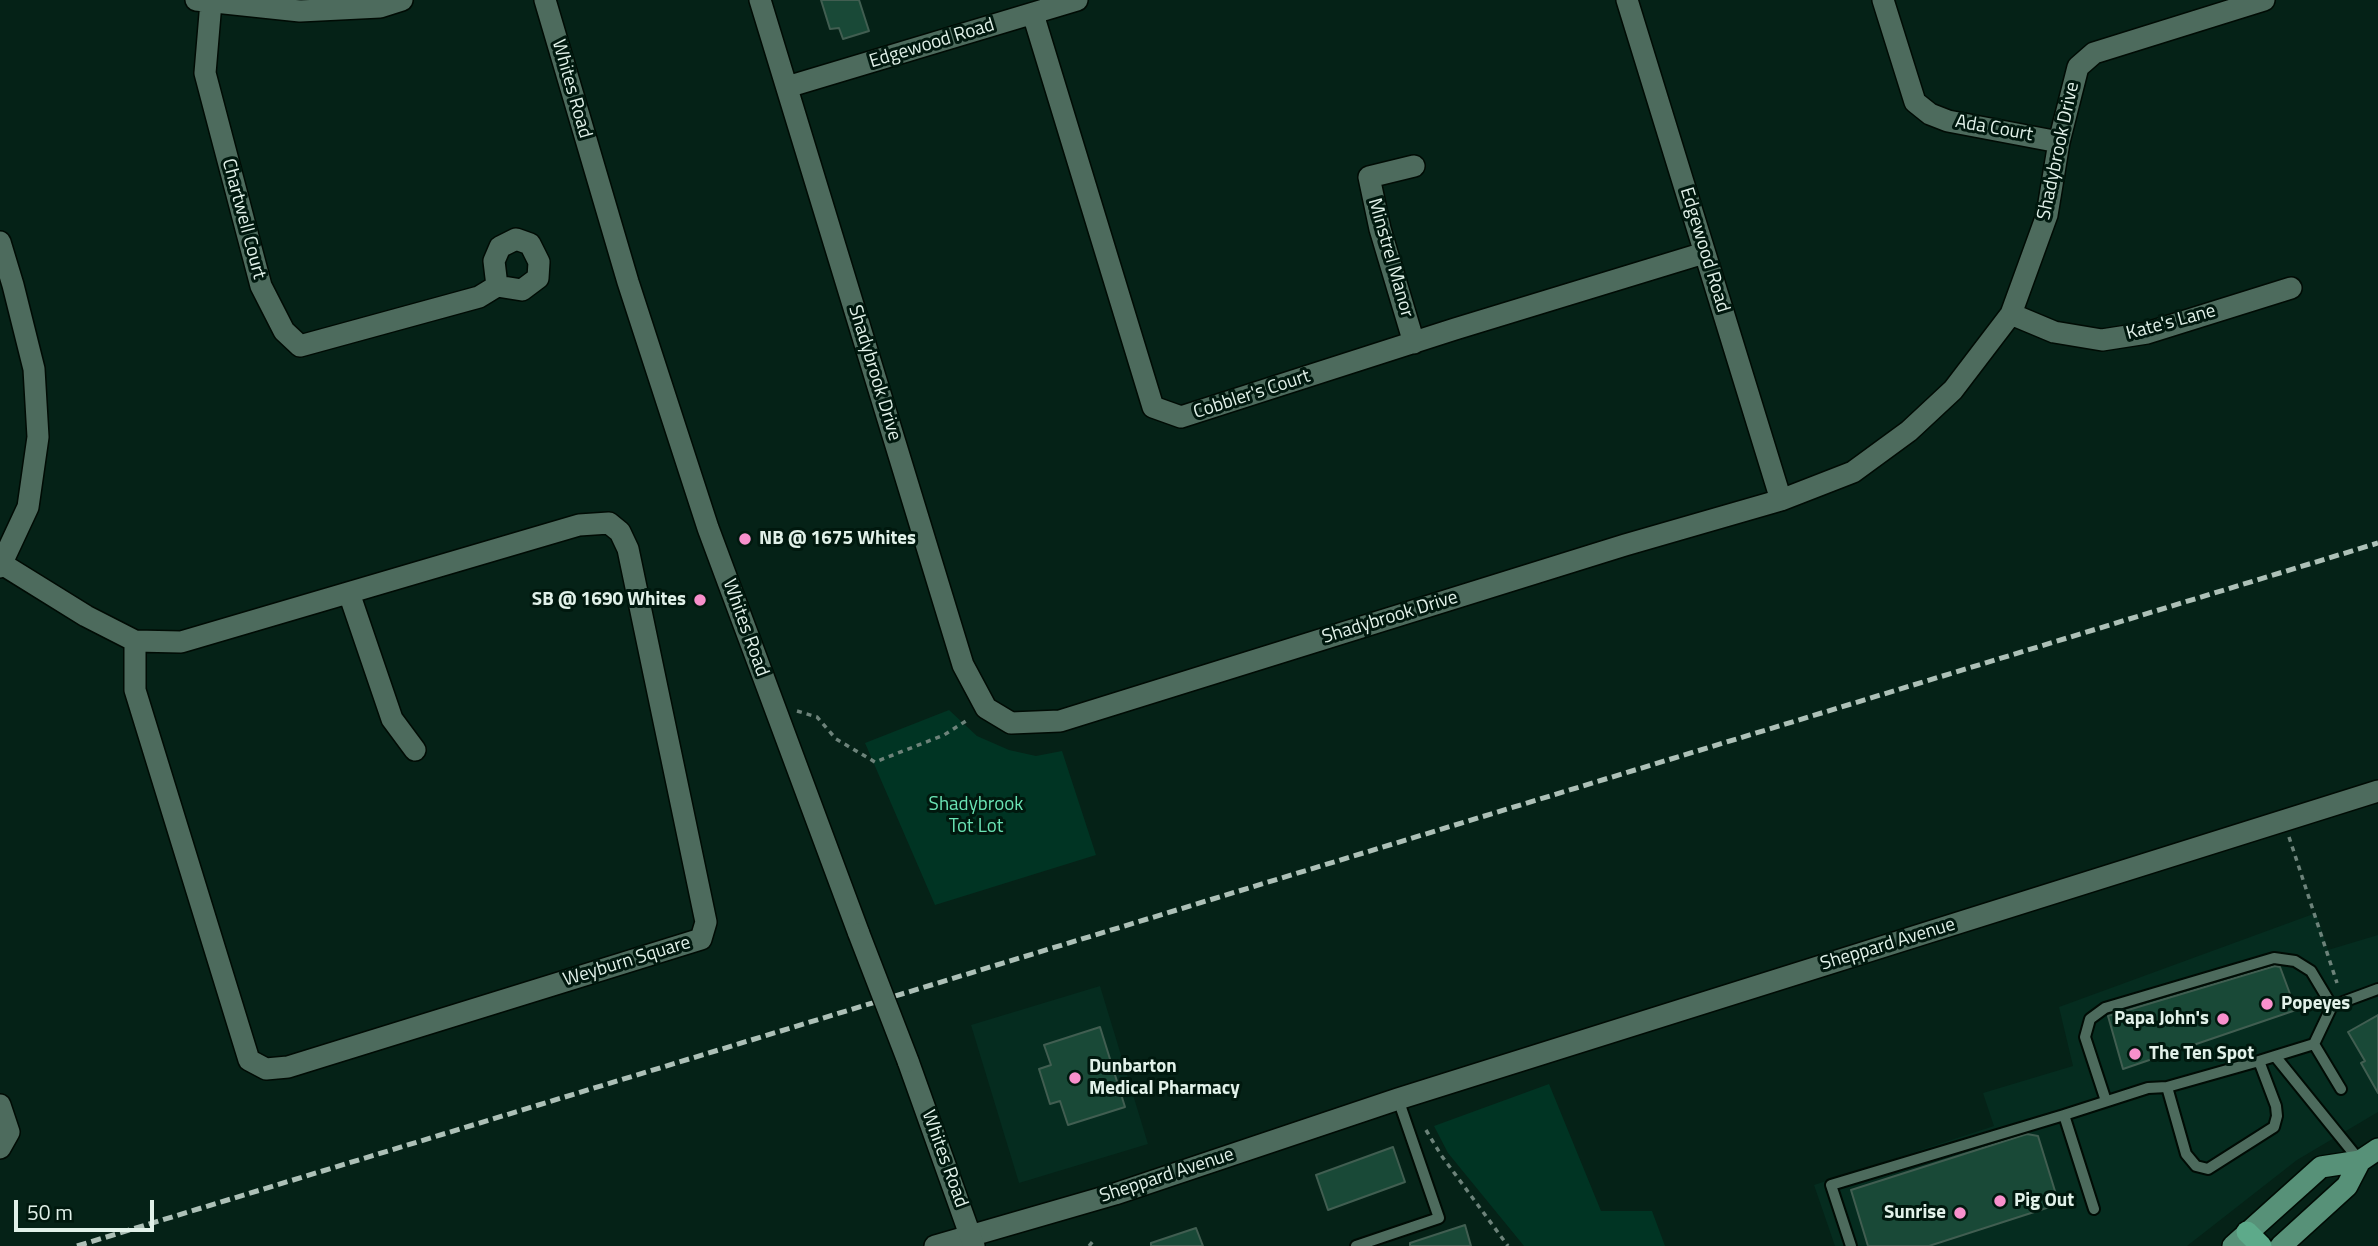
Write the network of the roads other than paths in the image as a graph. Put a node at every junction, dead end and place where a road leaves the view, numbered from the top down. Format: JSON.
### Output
{"nodes":[{"id":1,"x":402,"y":0,"type":"edge"},
{"id":2,"x":545,"y":0,"type":"edge"},
{"id":3,"x":760,"y":0,"type":"edge"},
{"id":4,"x":1077,"y":0,"type":"edge"},
{"id":5,"x":1627,"y":0,"type":"edge"},
{"id":6,"x":1883,"y":0,"type":"edge"},
{"id":7,"x":2264,"y":0,"type":"edge"},
{"id":8,"x":204,"y":1,"type":"edge"},
{"id":9,"x":1033,"y":14,"type":"junction"},
{"id":10,"x":787,"y":87,"type":"junction"},
{"id":11,"x":2059,"y":142,"type":"junction"},
{"id":12,"x":1414,"y":166,"type":"dead end"},
{"id":13,"x":0,"y":242,"type":"edge"},
{"id":14,"x":1704,"y":253,"type":"junction"},
{"id":15,"x":497,"y":286,"type":"dead end"},
{"id":16,"x":2291,"y":288,"type":"dead end"},
{"id":17,"x":2011,"y":314,"type":"junction"},
{"id":18,"x":1414,"y":343,"type":"junction"},
{"id":19,"x":1782,"y":500,"type":"junction"},
{"id":20,"x":1,"y":565,"type":"edge"},
{"id":21,"x":349,"y":593,"type":"junction"},
{"id":22,"x":135,"y":641,"type":"junction"},
{"id":23,"x":415,"y":750,"type":"dead end"},
{"id":24,"x":2378,"y":791,"type":"edge"},
{"id":25,"x":2378,"y":989,"type":"edge"},
{"id":26,"x":2337,"y":1004,"type":"junction"},
{"id":27,"x":2314,"y":1044,"type":"junction"},
{"id":28,"x":2275,"y":1056,"type":"junction"},
{"id":29,"x":2259,"y":1061,"type":"junction"},
{"id":30,"x":2167,"y":1087,"type":"junction"},
{"id":31,"x":2341,"y":1089,"type":"dead end"},
{"id":32,"x":1398,"y":1099,"type":"junction"},
{"id":33,"x":2106,"y":1101,"type":"junction"},
{"id":34,"x":0,"y":1105,"type":"edge"},
{"id":35,"x":2064,"y":1115,"type":"junction"},
{"id":36,"x":0,"y":1148,"type":"edge"},
{"id":37,"x":2378,"y":1149,"type":"edge"},
{"id":38,"x":2360,"y":1161,"type":"junction"},
{"id":39,"x":2094,"y":1209,"type":"dead end"},
{"id":40,"x":972,"y":1241,"type":"edge"},
{"id":41,"x":2247,"y":1241,"type":"edge"},
{"id":42,"x":935,"y":1246,"type":"edge"},
{"id":43,"x":1356,"y":1246,"type":"edge"},
{"id":44,"x":1851,"y":1246,"type":"edge"},
{"id":45,"x":2281,"y":1246,"type":"edge"}],
"edges":[{"from":1,"to":8,"type":"street"},
{"from":2,"to":40,"type":"street","name":"Whites Road","bridge":true},
{"from":3,"to":10,"type":"street","name":"Shadybrook Drive"},
{"from":4,"to":9,"type":"street","name":"Edgewood Road"},
{"from":5,"to":14,"type":"street","name":"Edgewood Road"},
{"from":6,"to":11,"type":"street","name":"Ada Court"},
{"from":7,"to":11,"type":"street","name":"Shadybrook Drive"},
{"from":8,"to":15,"type":"street","name":"Chartwell Court"},
{"from":9,"to":10,"type":"street","name":"Edgewood Road"},
{"from":9,"to":18,"type":"street","name":"Cobbler's Court"},
{"from":10,"to":19,"type":"street","name":"Shadybrook Drive"},
{"from":11,"to":17,"type":"street","name":"Shadybrook Drive"},
{"from":12,"to":18,"type":"street","name":"Minstrel Manor"},
{"from":13,"to":20,"type":"street"},
{"from":14,"to":18,"type":"street","name":"Cobbler's Court"},
{"from":14,"to":19,"type":"street","name":"Edgewood Road"},
{"from":16,"to":17,"type":"street","name":"Kate's Lane"},
{"from":17,"to":19,"type":"street","name":"Shadybrook Drive"},
{"from":20,"to":22,"type":"street","name":"Weyburn Square"},
{"from":21,"to":22,"type":"street","name":"Weyburn Square"},
{"from":21,"to":22,"type":"street","name":"Weyburn Square"},
{"from":21,"to":23,"type":"street"},
{"from":24,"to":32,"type":"street","name":"Sheppard Avenue"},
{"from":25,"to":26,"type":"lane"},
{"from":26,"to":27,"type":"lane"},
{"from":26,"to":33,"type":"lane"},
{"from":27,"to":28,"type":"lane"},
{"from":27,"to":31,"type":"lane"},
{"from":28,"to":29,"type":"lane"},
{"from":28,"to":38,"type":"lane"},
{"from":29,"to":30,"type":"lane"},
{"from":29,"to":30,"type":"lane"},
{"from":30,"to":33,"type":"lane"},
{"from":32,"to":40,"type":"street","name":"Sheppard Avenue"},
{"from":32,"to":43,"type":"lane"},
{"from":33,"to":35,"type":"lane"},
{"from":34,"to":36,"type":"street"},
{"from":35,"to":39,"type":"lane"},
{"from":35,"to":44,"type":"lane"},
{"from":37,"to":38,"type":"main road"},
{"from":38,"to":41,"type":"main road"},
{"from":38,"to":45,"type":"main road"},
{"from":40,"to":42,"type":"street","name":"Sheppard Avenue"}]}
